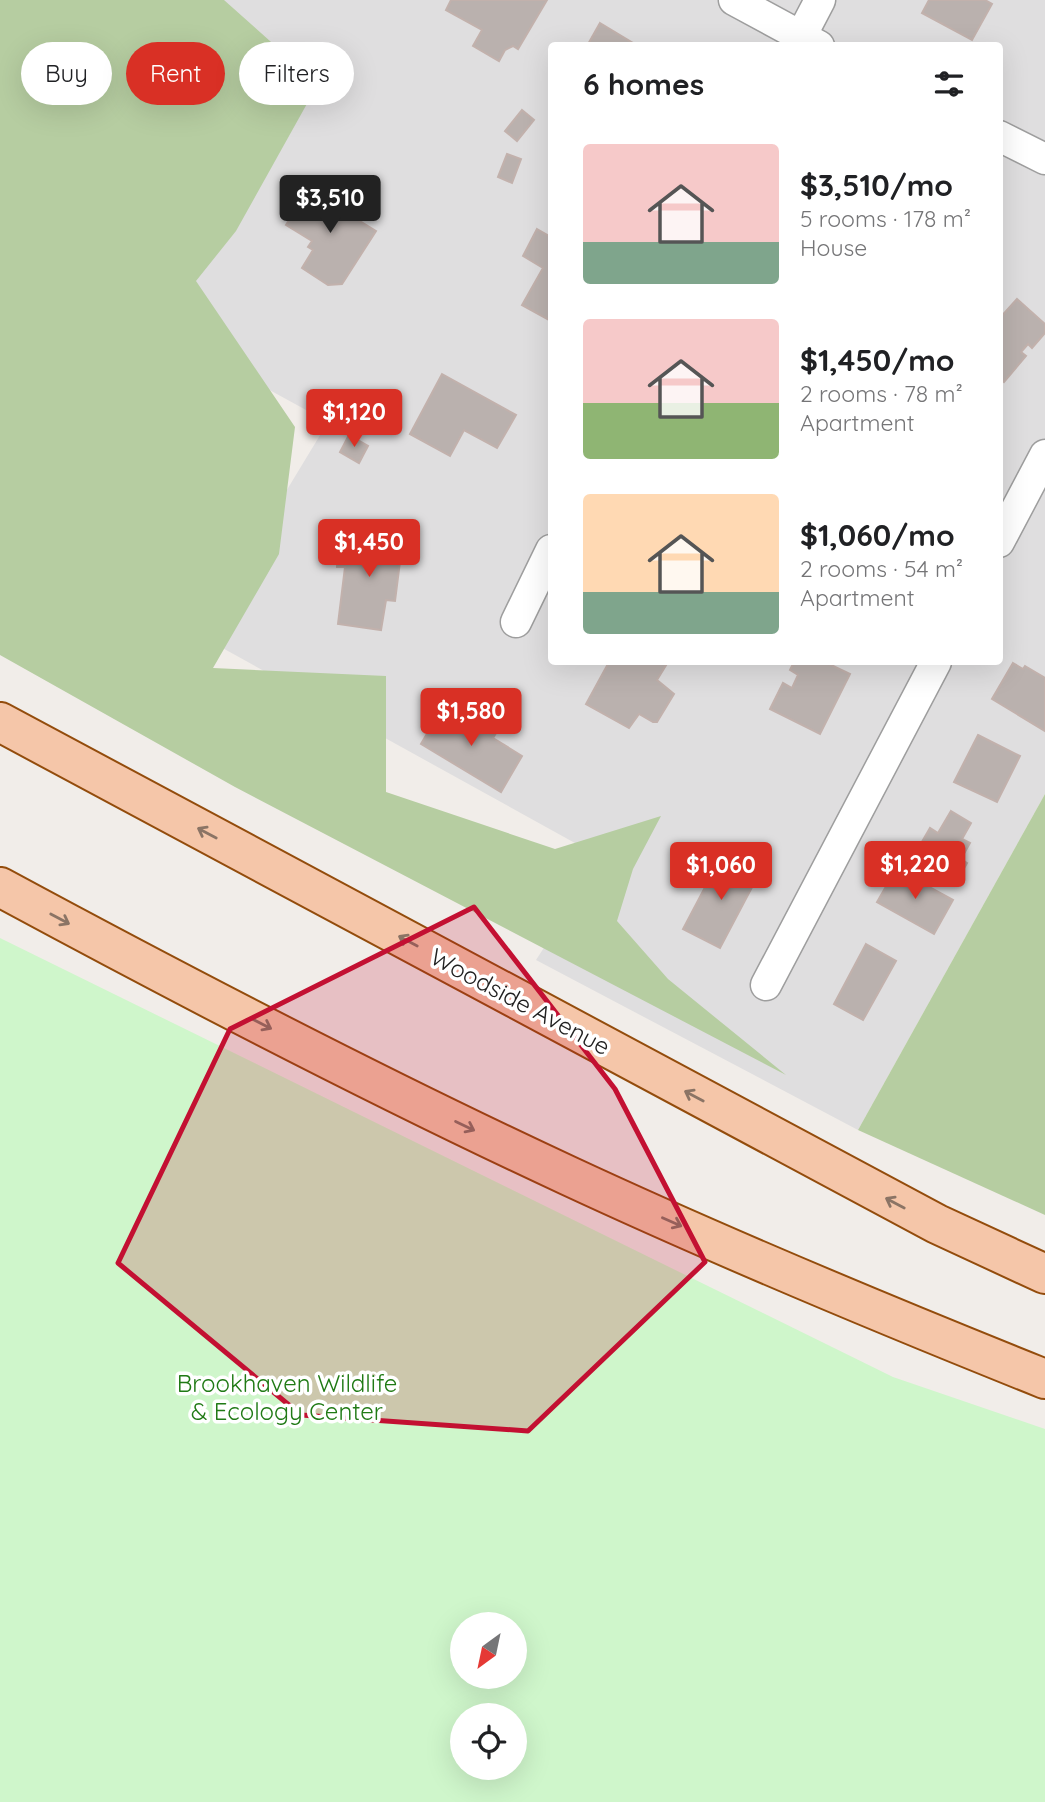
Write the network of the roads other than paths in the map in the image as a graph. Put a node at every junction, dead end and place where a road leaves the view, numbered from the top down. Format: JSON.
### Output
{"nodes":[{"id":1,"x":734,"y":0,"type":"edge"},
{"id":2,"x":820,"y":0,"type":"edge"},
{"id":3,"x":805,"y":42,"type":"edge"},
{"id":4,"x":1003,"y":138,"type":"edge"},
{"id":5,"x":1045,"y":159,"type":"edge"},
{"id":6,"x":1045,"y":455,"type":"edge"},
{"id":7,"x":1003,"y":534,"type":"edge"},
{"id":8,"x":548,"y":556,"type":"edge"},
{"id":9,"x":516,"y":622,"type":"dead end"},
{"id":10,"x":934,"y":665,"type":"edge"},
{"id":11,"x":0,"y":722,"type":"edge"},
{"id":12,"x":0,"y":887,"type":"edge"},
{"id":13,"x":766,"y":985,"type":"dead end"},
{"id":14,"x":937,"y":1224,"type":"junction"},
{"id":15,"x":1045,"y":1263,"type":"edge"},
{"id":16,"x":1045,"y":1274,"type":"edge"},
{"id":17,"x":1045,"y":1379,"type":"edge"}],
"edges":[{"from":1,"to":3,"type":"street"},
{"from":2,"to":3,"type":"street"},
{"from":4,"to":5,"type":"street"},
{"from":6,"to":7,"type":"street"},
{"from":8,"to":9,"type":"street"},
{"from":10,"to":13,"type":"street"},
{"from":14,"to":11,"type":"main road","name":"Woodside Avenue","one_way":true},
{"from":12,"to":17,"type":"main road","one_way":true},
{"from":14,"to":15,"type":"main road"},
{"from":14,"to":16,"type":"main road","name":"Woodside Avenue"}]}
